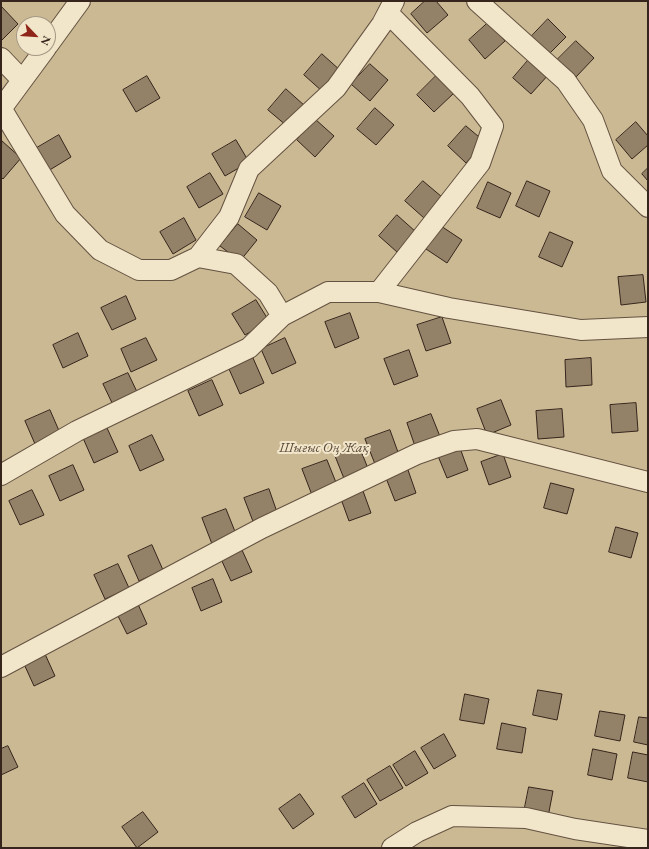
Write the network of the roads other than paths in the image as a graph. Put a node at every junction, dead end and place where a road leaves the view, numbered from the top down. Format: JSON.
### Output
{"nodes":[{"id":1,"x":80,"y":1,"type":"edge"},
{"id":2,"x":477,"y":1,"type":"edge"},
{"id":3,"x":391,"y":7,"type":"edge"},
{"id":4,"x":56,"y":34,"type":"edge"},
{"id":5,"x":40,"y":56,"type":"edge"},
{"id":6,"x":1,"y":58,"type":"edge"},
{"id":7,"x":22,"y":80,"type":"junction"},
{"id":8,"x":1,"y":108,"type":"edge"},
{"id":9,"x":648,"y":207,"type":"edge"},
{"id":10,"x":198,"y":257,"type":"junction"},
{"id":11,"x":379,"y":292,"type":"junction"},
{"id":12,"x":282,"y":316,"type":"junction"},
{"id":13,"x":648,"y":326,"type":"edge"},
{"id":14,"x":1,"y":475,"type":"edge"},
{"id":15,"x":648,"y":482,"type":"edge"},
{"id":16,"x":1,"y":667,"type":"edge"},
{"id":17,"x":648,"y":840,"type":"edge"},
{"id":18,"x":392,"y":848,"type":"edge"}],
"edges":[{"from":1,"to":4,"type":"street"},
{"from":2,"to":9,"type":"street"},
{"from":3,"to":10,"type":"street"},
{"from":3,"to":11,"type":"street"},
{"from":5,"to":7,"type":"street"},
{"from":6,"to":7,"type":"street"},
{"from":7,"to":8,"type":"street"},
{"from":8,"to":10,"type":"street"},
{"from":10,"to":12,"type":"street"},
{"from":11,"to":12,"type":"street"},
{"from":11,"to":13,"type":"street"},
{"from":12,"to":14,"type":"street"},
{"from":15,"to":16,"type":"street"},
{"from":17,"to":18,"type":"street"}]}
